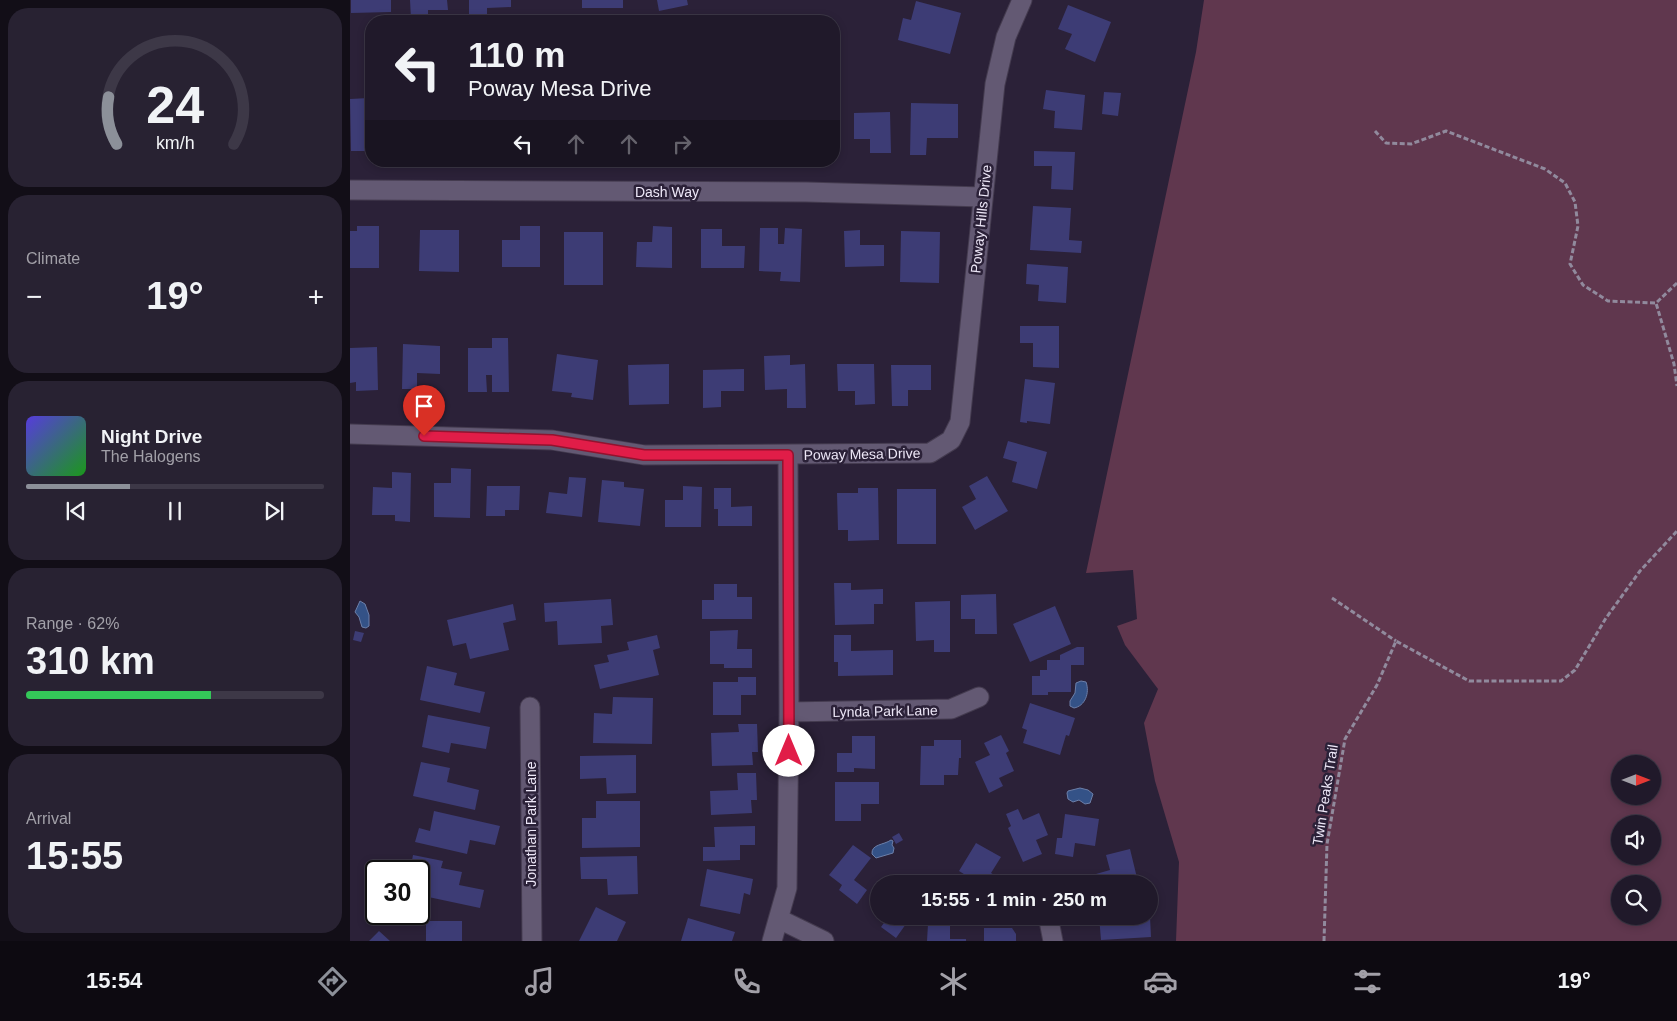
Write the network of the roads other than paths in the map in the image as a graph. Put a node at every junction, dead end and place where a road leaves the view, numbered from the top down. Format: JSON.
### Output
{"nodes":[{"id":1,"x":1022,"y":0,"type":"edge"},
{"id":2,"x":350,"y":190,"type":"edge"},
{"id":3,"x":983,"y":198,"type":"junction"},
{"id":4,"x":350,"y":434,"type":"edge"},
{"id":5,"x":951,"y":440,"type":"joint"},
{"id":6,"x":788,"y":455,"type":"junction"},
{"id":7,"x":979,"y":697,"type":"dead end"},
{"id":8,"x":530,"y":707,"type":"dead end"},
{"id":9,"x":789,"y":712,"type":"junction"},
{"id":10,"x":779,"y":919,"type":"junction"},
{"id":11,"x":1050,"y":925,"type":"edge"},
{"id":12,"x":532,"y":941,"type":"edge"},
{"id":13,"x":772,"y":941,"type":"edge"},
{"id":14,"x":824,"y":941,"type":"edge"},
{"id":15,"x":1053,"y":941,"type":"edge"}],
"edges":[{"from":1,"to":3,"type":"street","name":"Poway Hills Drive"},
{"from":2,"to":3,"type":"street","name":"Dash Way"},
{"from":3,"to":5,"type":"street","name":"Poway Hills Drive"},
{"from":4,"to":6,"type":"street","name":"Poway Mesa Drive"},
{"from":5,"to":6,"type":"street","name":"Poway Mesa Drive"},
{"from":6,"to":9,"type":"street"},
{"from":7,"to":9,"type":"street","name":"Lynda Park Lane"},
{"from":8,"to":12,"type":"street","name":"Jonathan Park Lane"},
{"from":9,"to":10,"type":"street"},
{"from":10,"to":13,"type":"street"},
{"from":10,"to":14,"type":"street"},
{"from":11,"to":15,"type":"street"}]}
